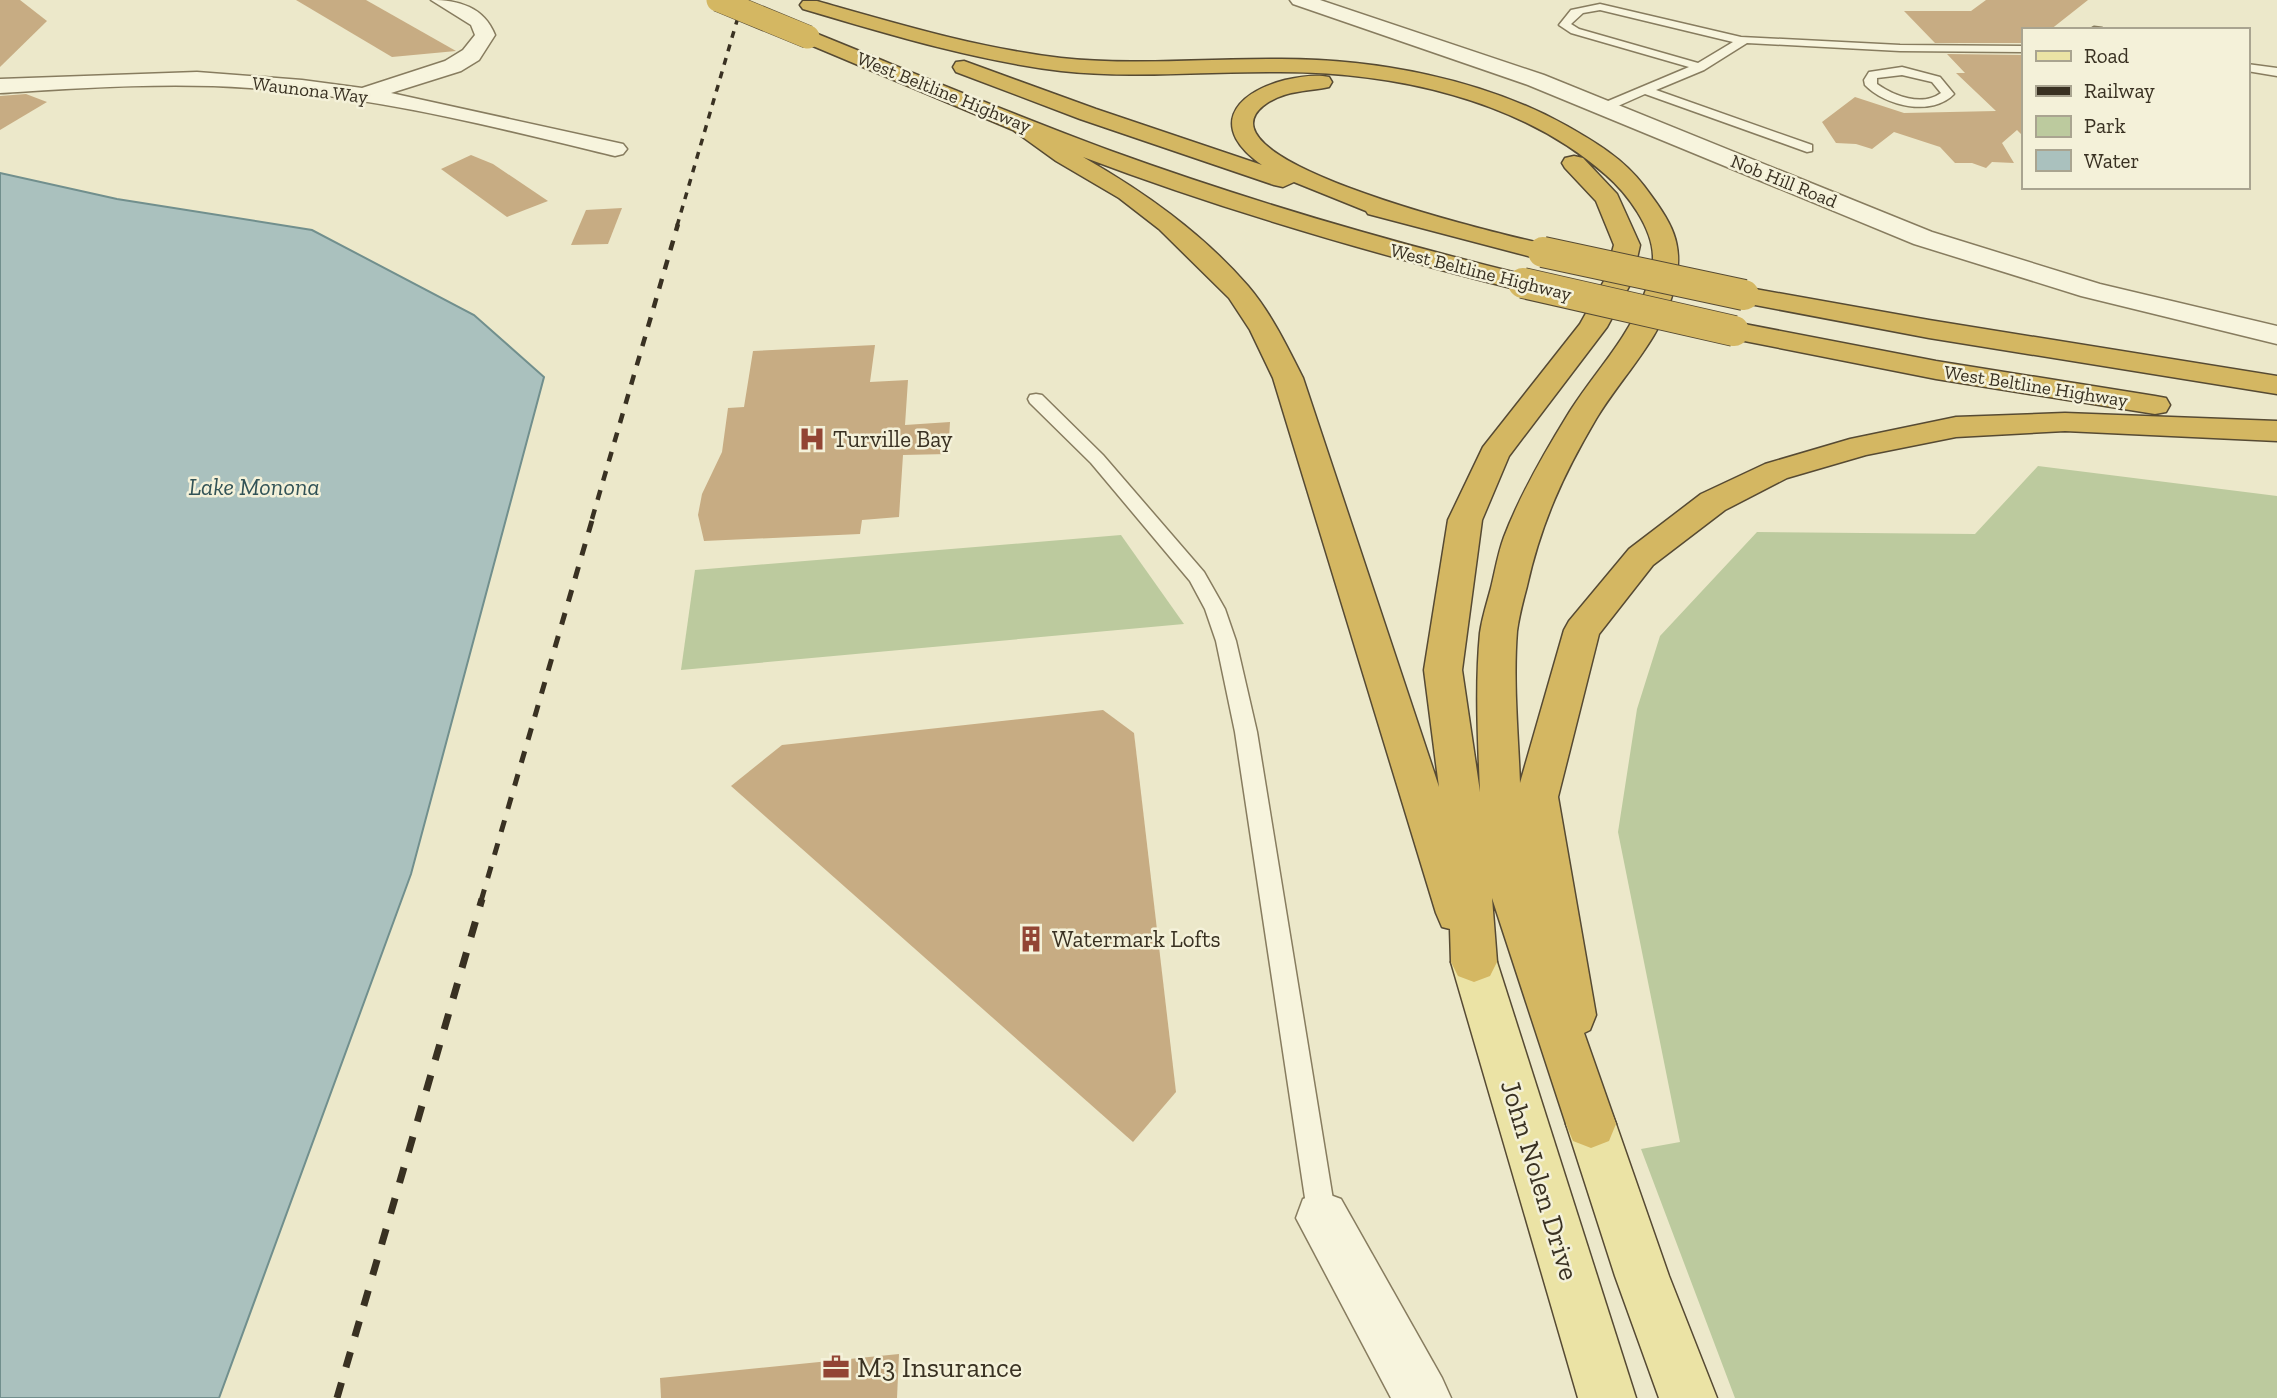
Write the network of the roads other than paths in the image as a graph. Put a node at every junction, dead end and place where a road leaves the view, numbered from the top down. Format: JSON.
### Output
{"nodes":[{"id":1,"x":441,"y":0,"type":"edge"},
{"id":2,"x":718,"y":0,"type":"edge"},
{"id":3,"x":1300,"y":0,"type":"edge"},
{"id":4,"x":803,"y":3,"type":"edge"},
{"id":5,"x":1740,"y":40,"type":"junction"},
{"id":6,"x":1875,"y":47,"type":"junction"},
{"id":7,"x":2022,"y":50,"type":"edge"},
{"id":8,"x":1700,"y":67,"type":"junction"},
{"id":9,"x":2249,"y":67,"type":"edge"},
{"id":10,"x":1891,"y":71,"type":"junction"},
{"id":11,"x":2277,"y":72,"type":"edge"},
{"id":12,"x":0,"y":86,"type":"edge"},
{"id":13,"x":1647,"y":91,"type":"junction"},
{"id":14,"x":359,"y":96,"type":"junction"},
{"id":15,"x":1605,"y":107,"type":"junction"},
{"id":16,"x":1020,"y":124,"type":"junction"},
{"id":17,"x":1807,"y":148,"type":"dead end"},
{"id":18,"x":615,"y":149,"type":"dead end"},
{"id":19,"x":1401,"y":216,"type":"junction"},
{"id":20,"x":2277,"y":335,"type":"edge"},
{"id":21,"x":2277,"y":385,"type":"edge"},
{"id":22,"x":1036,"y":399,"type":"dead end"},
{"id":23,"x":2277,"y":425,"type":"edge"},
{"id":24,"x":2277,"y":431,"type":"edge"},
{"id":25,"x":1474,"y":962,"type":"junction"},
{"id":26,"x":1591,"y":1124,"type":"junction"},
{"id":27,"x":1322,"y":1218,"type":"joint"},
{"id":28,"x":1422,"y":1398,"type":"edge"},
{"id":29,"x":1607,"y":1398,"type":"edge"},
{"id":30,"x":1688,"y":1398,"type":"edge"}],
"edges":[{"from":1,"to":14,"type":"street"},
{"from":2,"to":16,"type":"highway","name":"West Beltline Highway","bridge":true},
{"from":3,"to":15,"type":"street","name":"Nob Hill Road"},
{"from":4,"to":19,"type":"highway","name":"West Beltline Highway"},
{"from":4,"to":26,"type":"highway"},
{"from":5,"to":6,"type":"lane"},
{"from":5,"to":8,"type":"lane"},
{"from":5,"to":8,"type":"lane"},
{"from":6,"to":7,"type":"lane"},
{"from":6,"to":10,"type":"lane"},
{"from":8,"to":13,"type":"lane"},
{"from":9,"to":11,"type":"lane"},
{"from":10,"to":10,"type":"lane"},
{"from":12,"to":14,"type":"street","name":"Waunona Way"},
{"from":13,"to":15,"type":"lane"},
{"from":13,"to":17,"type":"lane"},
{"from":14,"to":18,"type":"street","name":"Waunona Way"},
{"from":15,"to":20,"type":"street","name":"Nob Hill Road"},
{"from":16,"to":23,"type":"highway","name":"West Beltline Highway","bridge":true},
{"from":16,"to":25,"type":"highway"},
{"from":19,"to":21,"type":"highway","name":"West Beltline Highway","bridge":true},
{"from":19,"to":25,"type":"highway"},
{"from":22,"to":27,"type":"lane"},
{"from":24,"to":26,"type":"highway"},
{"from":25,"to":29,"type":"main road","name":"John Nolen Drive"},
{"from":26,"to":30,"type":"main road"},
{"from":27,"to":28,"type":"street"}]}
